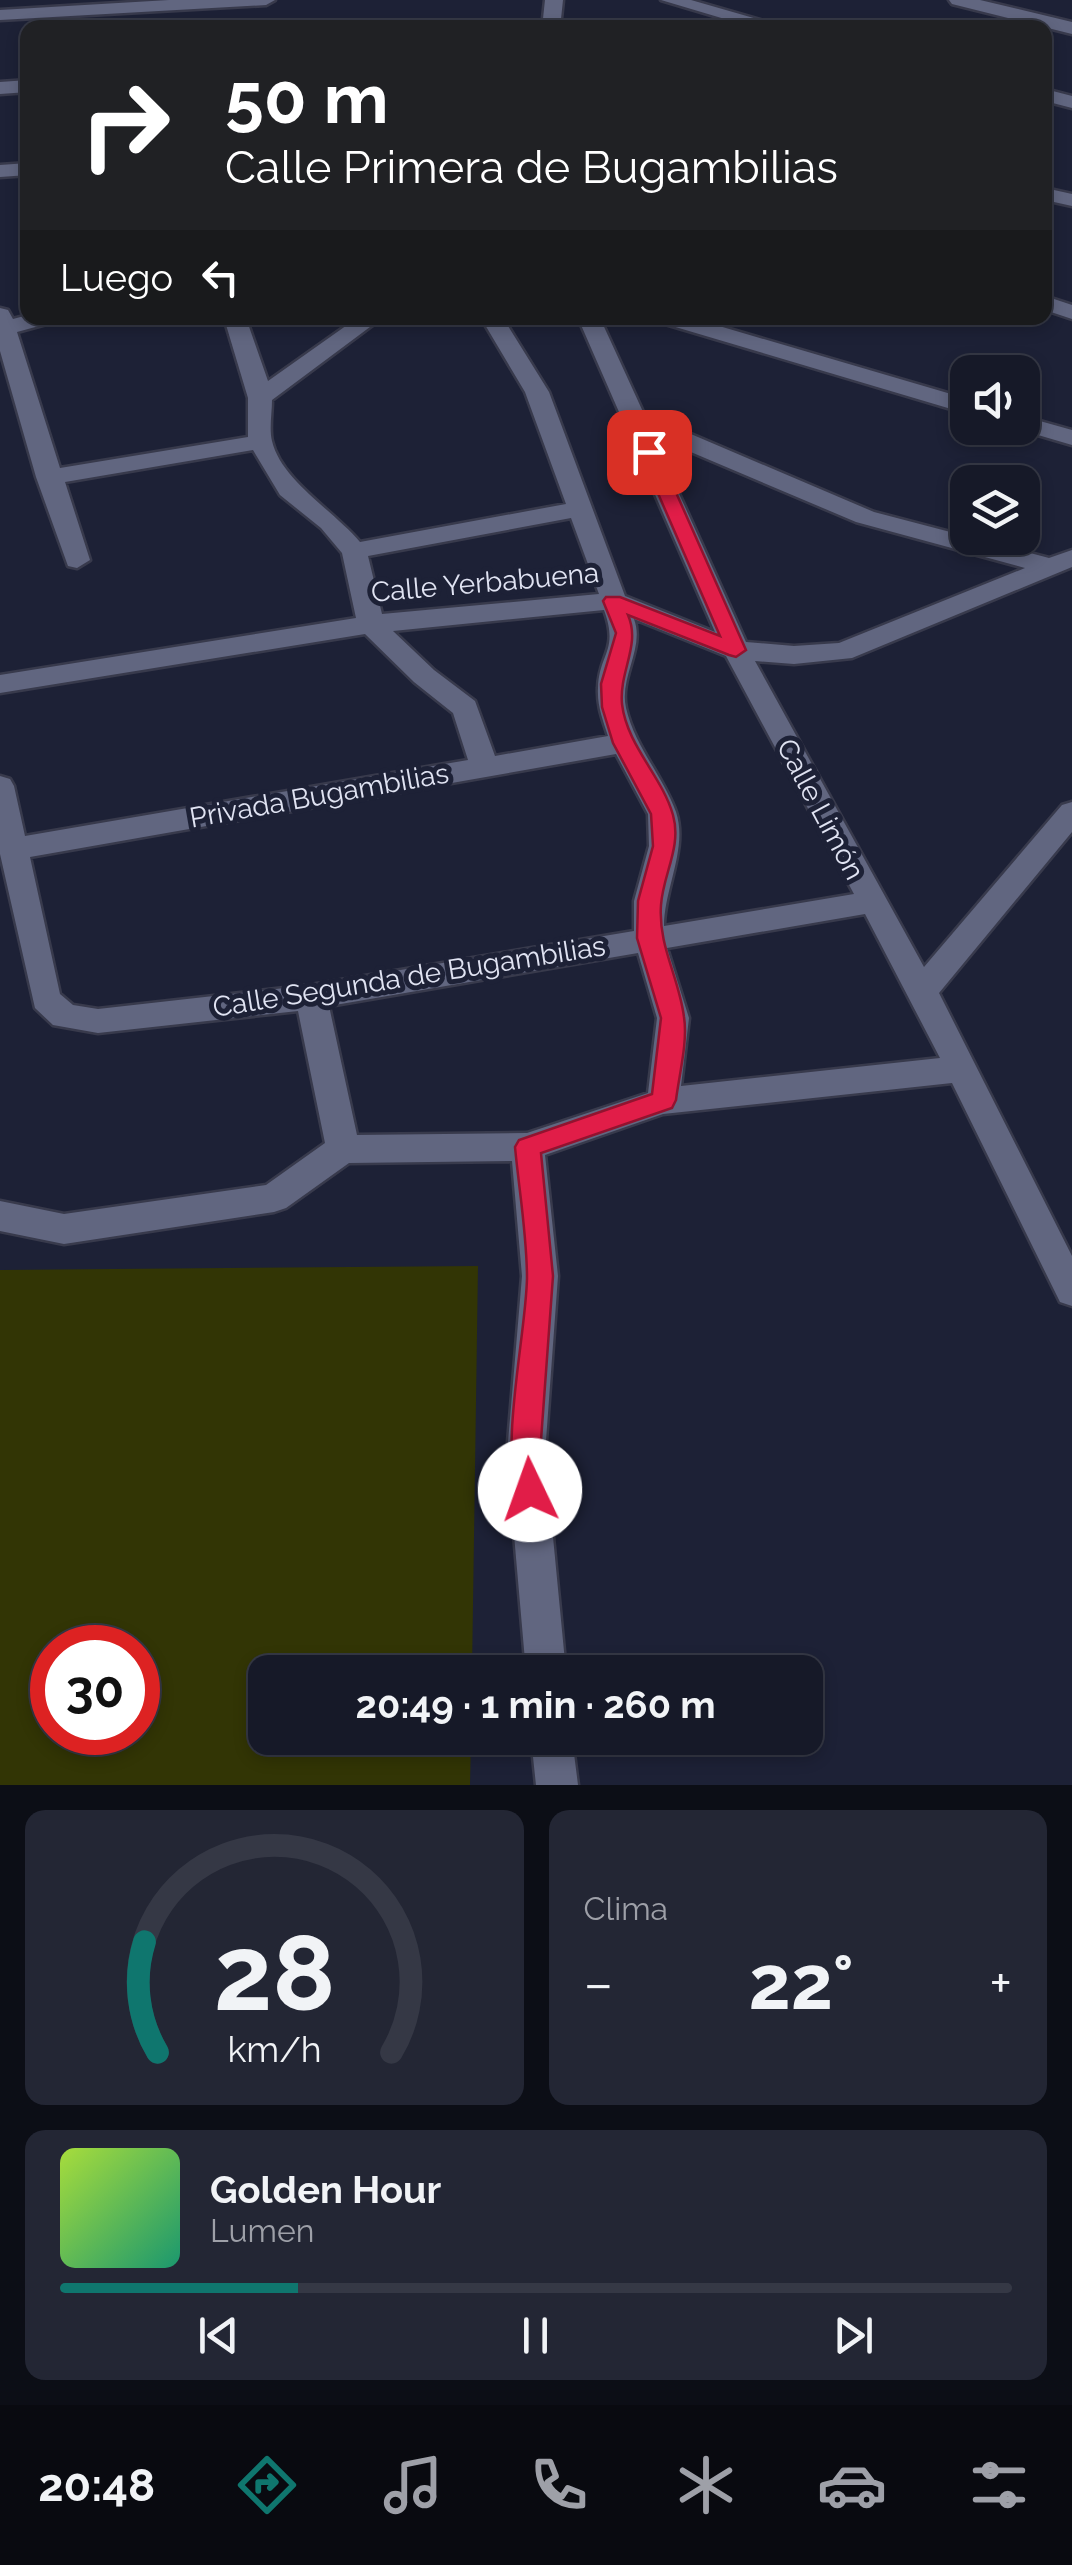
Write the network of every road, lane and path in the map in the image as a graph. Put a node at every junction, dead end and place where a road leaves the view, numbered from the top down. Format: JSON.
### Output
{"nodes":[{"id":1,"x":670,"y":0,"type":"edge"},
{"id":2,"x":958,"y":0,"type":"edge"},
{"id":3,"x":269,"y":5,"type":"edge"},
{"id":4,"x":0,"y":15,"type":"edge"},
{"id":5,"x":747,"y":20,"type":"edge"},
{"id":6,"x":1039,"y":20,"type":"edge"},
{"id":7,"x":2,"y":325,"type":"edge"},
{"id":8,"x":238,"y":325,"type":"edge"},
{"id":9,"x":361,"y":325,"type":"edge"},
{"id":10,"x":496,"y":325,"type":"edge"},
{"id":11,"x":592,"y":325,"type":"edge"},
{"id":12,"x":694,"y":325,"type":"edge"},
{"id":13,"x":260,"y":398,"type":"junction"},
{"id":14,"x":950,"y":401,"type":"edge"},
{"id":15,"x":634,"y":420,"type":"junction"},
{"id":16,"x":1040,"y":428,"type":"edge"},
{"id":17,"x":1072,"y":438,"type":"edge"},
{"id":18,"x":260,"y":442,"type":"junction"},
{"id":19,"x":48,"y":477,"type":"junction"},
{"id":20,"x":580,"y":509,"type":"junction"},
{"id":21,"x":354,"y":551,"type":"junction"},
{"id":22,"x":78,"y":560,"type":"dead end"},
{"id":23,"x":1062,"y":562,"type":"edge"},
{"id":24,"x":613,"y":601,"type":"junction"},
{"id":25,"x":370,"y":624,"type":"junction"},
{"id":26,"x":736,"y":650,"type":"junction"},
{"id":27,"x":0,"y":684,"type":"edge"},
{"id":28,"x":624,"y":743,"type":"junction"},
{"id":29,"x":484,"y":766,"type":"junction"},
{"id":30,"x":0,"y":786,"type":"edge"},
{"id":31,"x":1072,"y":812,"type":"edge"},
{"id":32,"x":14,"y":850,"type":"junction"},
{"id":33,"x":872,"y":902,"type":"junction"},
{"id":34,"x":649,"y":938,"type":"junction"},
{"id":35,"x":922,"y":990,"type":"junction"},
{"id":36,"x":311,"y":997,"type":"junction"},
{"id":37,"x":960,"y":1069,"type":"junction"},
{"id":38,"x":663,"y":1100,"type":"junction"},
{"id":39,"x":528,"y":1147,"type":"junction"},
{"id":40,"x":344,"y":1149,"type":"junction"},
{"id":41,"x":0,"y":1216,"type":"edge"},
{"id":42,"x":1068,"y":1271,"type":"edge"},
{"id":43,"x":544,"y":1655,"type":"edge"},
{"id":44,"x":553,"y":1755,"type":"edge"},
{"id":45,"x":556,"y":1785,"type":"edge"}],
"edges":[{"from":1,"to":5,"type":"street"},
{"from":2,"to":6,"type":"street"},
{"from":3,"to":4,"type":"street"},
{"from":7,"to":19,"type":"street"},
{"from":8,"to":13,"type":"street"},
{"from":9,"to":13,"type":"street"},
{"from":10,"to":20,"type":"street"},
{"from":11,"to":15,"type":"street","name":"Calle Limón"},
{"from":12,"to":14,"type":"street"},
{"from":13,"to":18,"type":"street"},
{"from":15,"to":23,"type":"street"},
{"from":15,"to":26,"type":"street","name":"Calle Limón"},
{"from":16,"to":17,"type":"street"},
{"from":18,"to":19,"type":"street"},
{"from":18,"to":21,"type":"street"},
{"from":19,"to":22,"type":"street"},
{"from":20,"to":21,"type":"street"},
{"from":20,"to":24,"type":"street"},
{"from":21,"to":25,"type":"street"},
{"from":23,"to":26,"type":"street","name":"Calle Yerbabuena"},
{"from":24,"to":25,"type":"street","name":"Calle Yerbabuena"},
{"from":24,"to":26,"type":"street","name":"Calle Yerbabuena"},
{"from":24,"to":28,"type":"street"},
{"from":25,"to":27,"type":"street","name":"Calle Yerbabuena"},
{"from":25,"to":29,"type":"street"},
{"from":26,"to":33,"type":"street","name":"Calle Limón"},
{"from":28,"to":29,"type":"street","name":"Privada Bugambilias"},
{"from":28,"to":34,"type":"street"},
{"from":29,"to":32,"type":"street","name":"Privada Bugambilias"},
{"from":30,"to":32,"type":"street"},
{"from":31,"to":35,"type":"street"},
{"from":32,"to":36,"type":"street","name":"Calle Segunda de Bugambilias"},
{"from":33,"to":34,"type":"street","name":"Calle Segunda de Bugambilias"},
{"from":33,"to":35,"type":"street","name":"Calle Limón"},
{"from":34,"to":36,"type":"street","name":"Calle Segunda de Bugambilias"},
{"from":34,"to":38,"type":"street"},
{"from":35,"to":37,"type":"street","name":"Calle Limón"},
{"from":36,"to":40,"type":"street"},
{"from":37,"to":38,"type":"street"},
{"from":37,"to":42,"type":"street","name":"Calle Limón"},
{"from":38,"to":39,"type":"street"},
{"from":39,"to":40,"type":"street"},
{"from":39,"to":43,"type":"street"},
{"from":40,"to":41,"type":"street"},
{"from":44,"to":45,"type":"street"}]}
